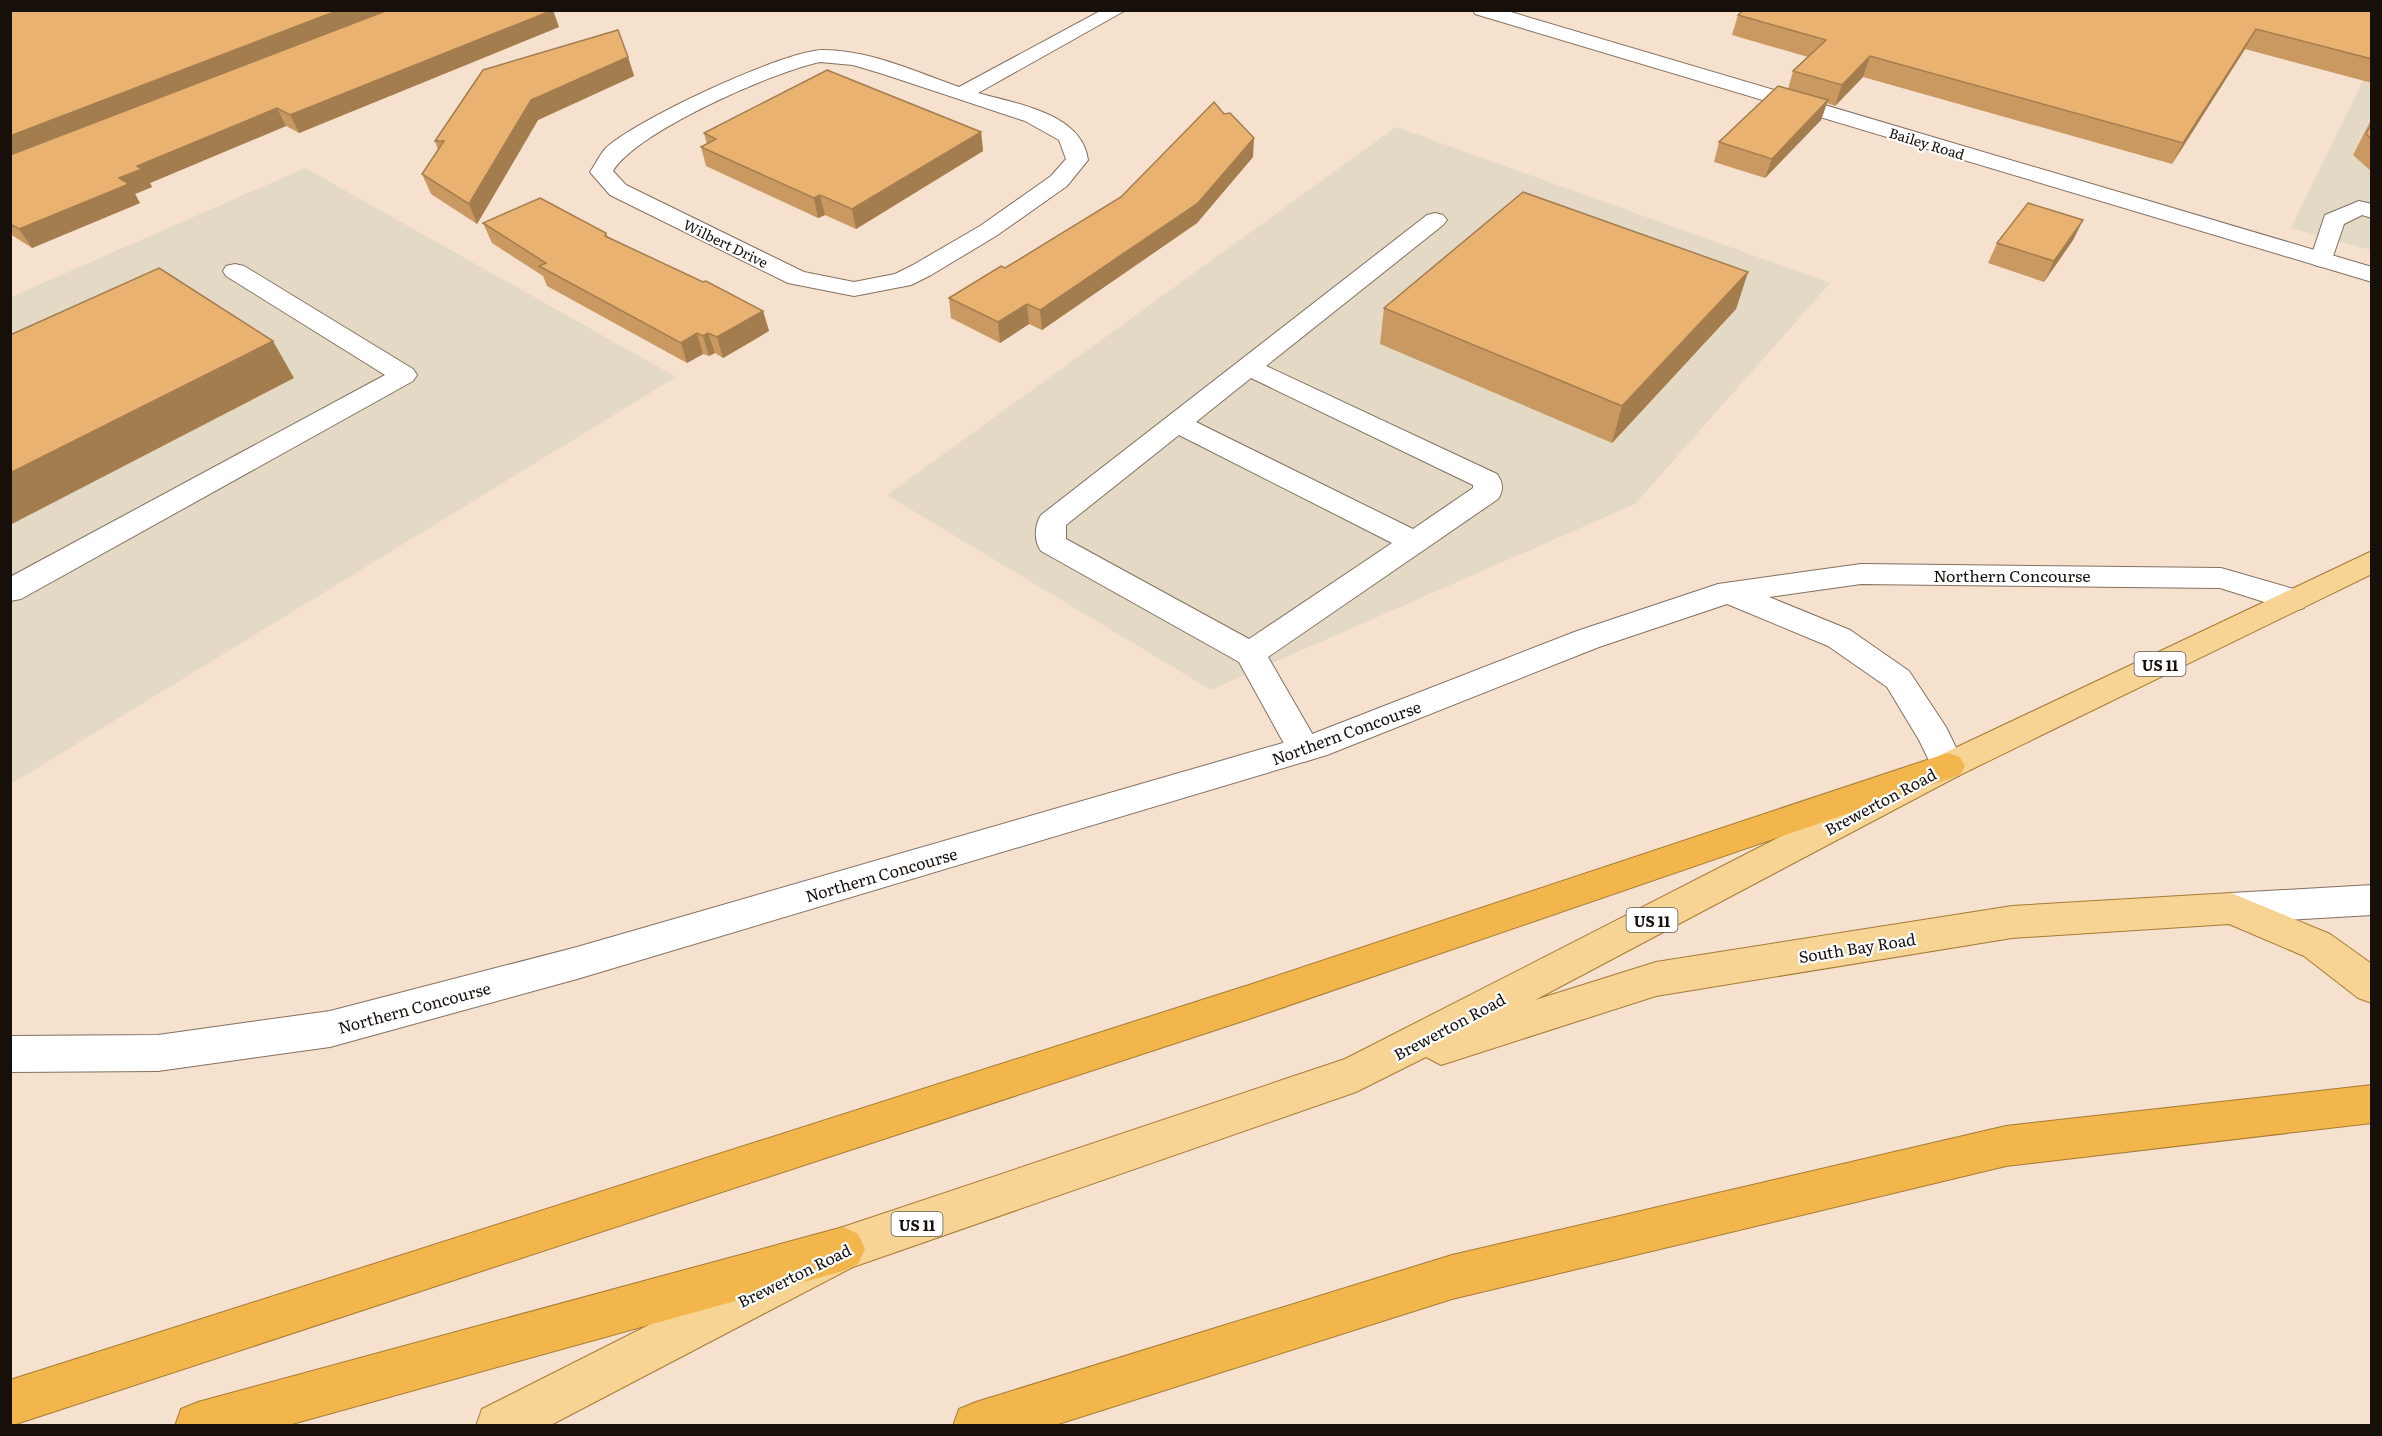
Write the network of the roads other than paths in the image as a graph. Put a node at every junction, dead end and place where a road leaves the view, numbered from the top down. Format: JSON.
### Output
{"nodes":[{"id":1,"x":1117,"y":10,"type":"edge"},
{"id":2,"x":1482,"y":10,"type":"edge"},
{"id":3,"x":961,"y":94,"type":"junction"},
{"id":4,"x":2372,"y":211,"type":"edge"},
{"id":5,"x":1435,"y":220,"type":"dead end"},
{"id":6,"x":2322,"y":260,"type":"junction"},
{"id":7,"x":235,"y":271,"type":"dead end"},
{"id":8,"x":2372,"y":275,"type":"edge"},
{"id":9,"x":1248,"y":367,"type":"junction"},
{"id":10,"x":1177,"y":423,"type":"junction"},
{"id":11,"x":1414,"y":542,"type":"junction"},
{"id":12,"x":2372,"y":561,"type":"edge"},
{"id":13,"x":10,"y":591,"type":"edge"},
{"id":14,"x":1729,"y":592,"type":"junction"},
{"id":15,"x":2293,"y":600,"type":"junction"},
{"id":16,"x":1250,"y":654,"type":"junction"},
{"id":17,"x":1304,"y":749,"type":"junction"},
{"id":18,"x":1948,"y":766,"type":"junction"},
{"id":19,"x":2372,"y":900,"type":"edge"},
{"id":20,"x":2231,"y":908,"type":"junction"},
{"id":21,"x":2372,"y":986,"type":"edge"},
{"id":22,"x":10,"y":1054,"type":"edge"},
{"id":23,"x":1356,"y":1074,"type":"junction"},
{"id":24,"x":2372,"y":1104,"type":"edge"},
{"id":25,"x":843,"y":1249,"type":"junction"},
{"id":26,"x":10,"y":1403,"type":"edge"},
{"id":27,"x":198,"y":1425,"type":"edge"},
{"id":28,"x":499,"y":1425,"type":"edge"},
{"id":29,"x":976,"y":1425,"type":"edge"}],
"edges":[{"from":1,"to":3,"type":"street"},
{"from":2,"to":6,"type":"street","name":"Bailey Road"},
{"from":3,"to":3,"type":"street","name":"Wilbert Drive"},
{"from":4,"to":6,"type":"street"},
{"from":5,"to":9,"type":"street"},
{"from":6,"to":8,"type":"street","name":"Bailey Road"},
{"from":7,"to":13,"type":"street"},
{"from":9,"to":10,"type":"street"},
{"from":9,"to":11,"type":"street"},
{"from":10,"to":11,"type":"street"},
{"from":10,"to":16,"type":"street"},
{"from":11,"to":16,"type":"street"},
{"from":12,"to":15,"type":"main road","name":"Brewerton Road","number":"US 11"},
{"from":14,"to":15,"type":"street","name":"Northern Concourse"},
{"from":14,"to":17,"type":"street","name":"Northern Concourse"},
{"from":14,"to":18,"type":"street"},
{"from":15,"to":18,"type":"main road","name":"Brewerton Road","number":"US 11"},
{"from":16,"to":17,"type":"street"},
{"from":17,"to":22,"type":"street","name":"Northern Concourse"},
{"from":18,"to":23,"type":"main road","name":"Brewerton Road","number":"US 11"},
{"from":18,"to":26,"type":"highway"},
{"from":19,"to":20,"type":"street","name":"South Bay Road"},
{"from":20,"to":21,"type":"main road"},
{"from":20,"to":23,"type":"main road","name":"South Bay Road"},
{"from":23,"to":25,"type":"main road","name":"Brewerton Road","number":"US 11"},
{"from":24,"to":29,"type":"highway"},
{"from":25,"to":27,"type":"highway"},
{"from":25,"to":28,"type":"main road","name":"Brewerton Road","number":"US 11"}]}
